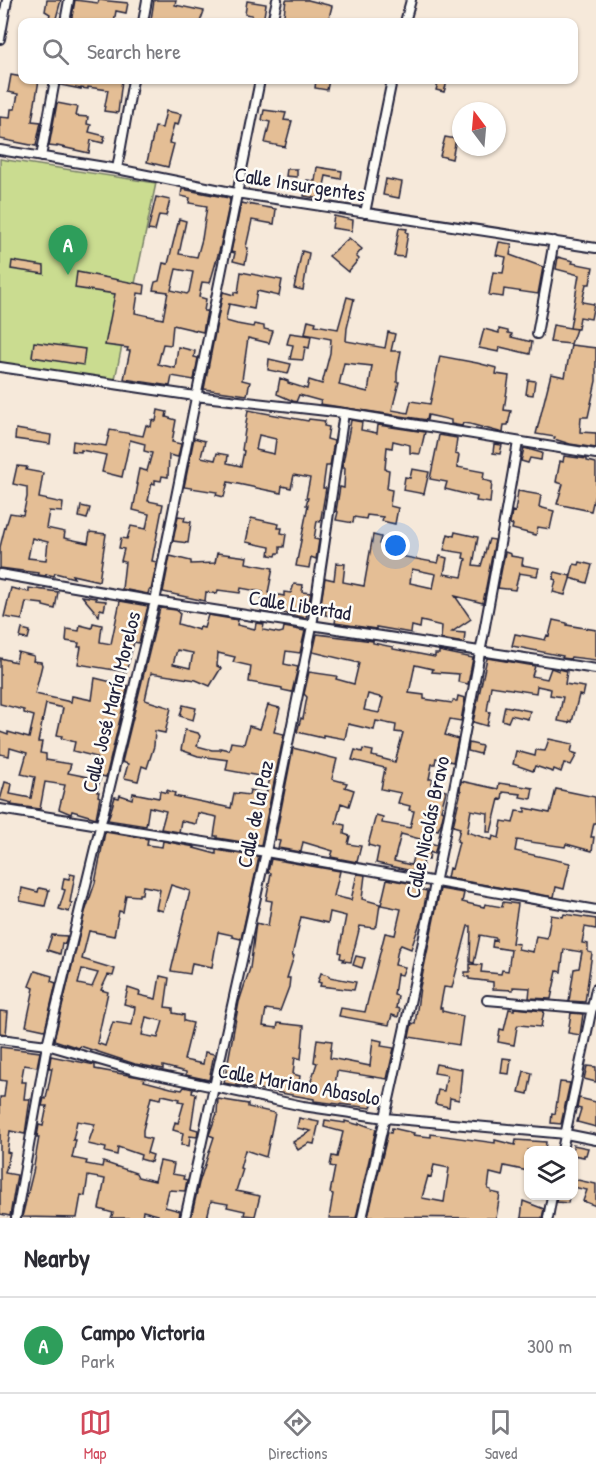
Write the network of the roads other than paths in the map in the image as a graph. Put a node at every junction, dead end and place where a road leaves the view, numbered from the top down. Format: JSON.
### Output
{"nodes":[{"id":1,"x":7,"y":0,"type":"edge"},
{"id":2,"x":69,"y":0,"type":"edge"},
{"id":3,"x":147,"y":0,"type":"edge"},
{"id":4,"x":277,"y":0,"type":"edge"},
{"id":5,"x":411,"y":0,"type":"edge"},
{"id":6,"x":66,"y":18,"type":"edge"},
{"id":7,"x":144,"y":18,"type":"edge"},
{"id":8,"x":273,"y":18,"type":"edge"},
{"id":9,"x":406,"y":18,"type":"edge"},
{"id":10,"x":0,"y":39,"type":"edge"},
{"id":11,"x":54,"y":84,"type":"edge"},
{"id":12,"x":132,"y":84,"type":"edge"},
{"id":13,"x":259,"y":84,"type":"edge"},
{"id":14,"x":391,"y":84,"type":"edge"},
{"id":15,"x":0,"y":150,"type":"edge"},
{"id":16,"x":41,"y":157,"type":"junction"},
{"id":17,"x":117,"y":169,"type":"junction"},
{"id":18,"x":236,"y":193,"type":"junction"},
{"id":19,"x":365,"y":213,"type":"junction"},
{"id":20,"x":554,"y":241,"type":"junction"},
{"id":21,"x":596,"y":248,"type":"edge"},
{"id":22,"x":537,"y":334,"type":"dead end"},
{"id":23,"x":0,"y":367,"type":"edge"},
{"id":24,"x":195,"y":396,"type":"junction"},
{"id":25,"x":344,"y":413,"type":"junction"},
{"id":26,"x":518,"y":442,"type":"junction"},
{"id":27,"x":596,"y":454,"type":"edge"},
{"id":28,"x":0,"y":574,"type":"edge"},
{"id":29,"x":155,"y":601,"type":"junction"},
{"id":30,"x":312,"y":626,"type":"junction"},
{"id":31,"x":482,"y":651,"type":"junction"},
{"id":32,"x":596,"y":669,"type":"edge"},
{"id":33,"x":0,"y":809,"type":"edge"},
{"id":34,"x":100,"y":826,"type":"junction"},
{"id":35,"x":266,"y":852,"type":"junction"},
{"id":36,"x":435,"y":882,"type":"junction"},
{"id":37,"x":596,"y":910,"type":"edge"},
{"id":38,"x":596,"y":989,"type":"edge"},
{"id":39,"x":487,"y":1000,"type":"dead end"},
{"id":40,"x":592,"y":1009,"type":"junction"},
{"id":41,"x":0,"y":1039,"type":"edge"},
{"id":42,"x":47,"y":1045,"type":"junction"},
{"id":43,"x":215,"y":1088,"type":"junction"},
{"id":44,"x":385,"y":1118,"type":"junction"},
{"id":45,"x":566,"y":1134,"type":"junction"},
{"id":46,"x":596,"y":1140,"type":"edge"},
{"id":47,"x":563,"y":1146,"type":"edge"},
{"id":48,"x":551,"y":1200,"type":"edge"},
{"id":49,"x":16,"y":1218,"type":"edge"},
{"id":50,"x":185,"y":1218,"type":"edge"},
{"id":51,"x":362,"y":1218,"type":"edge"},
{"id":52,"x":548,"y":1218,"type":"edge"}],
"edges":[{"from":1,"to":10,"type":"street"},
{"from":2,"to":6,"type":"street"},
{"from":3,"to":7,"type":"street"},
{"from":4,"to":8,"type":"street"},
{"from":5,"to":9,"type":"street"},
{"from":11,"to":16,"type":"street"},
{"from":12,"to":17,"type":"street"},
{"from":13,"to":18,"type":"street","name":"Calle José María Morelos"},
{"from":14,"to":19,"type":"street"},
{"from":15,"to":16,"type":"street","name":"Calle Insurgentes"},
{"from":16,"to":17,"type":"street","name":"Calle Insurgentes"},
{"from":17,"to":18,"type":"street","name":"Calle Insurgentes"},
{"from":18,"to":19,"type":"street","name":"Calle Insurgentes"},
{"from":18,"to":24,"type":"street","name":"Calle José María Morelos"},
{"from":19,"to":20,"type":"street","name":"Calle Insurgentes"},
{"from":20,"to":21,"type":"street","name":"Calle Insurgentes"},
{"from":20,"to":22,"type":"street"},
{"from":23,"to":24,"type":"street"},
{"from":24,"to":25,"type":"street"},
{"from":24,"to":29,"type":"street","name":"Calle José María Morelos"},
{"from":25,"to":26,"type":"street"},
{"from":25,"to":30,"type":"street","name":"Calle de la Paz"},
{"from":26,"to":27,"type":"street"},
{"from":26,"to":31,"type":"street","name":"Calle Nicolás Bravo"},
{"from":28,"to":29,"type":"street","name":"Calle Libertad"},
{"from":29,"to":30,"type":"street","name":"Calle Libertad"},
{"from":29,"to":34,"type":"street","name":"Calle José María Morelos"},
{"from":30,"to":31,"type":"street","name":"Calle Libertad"},
{"from":30,"to":35,"type":"street","name":"Calle de la Paz"},
{"from":31,"to":32,"type":"street","name":"Calle Libertad"},
{"from":31,"to":36,"type":"street","name":"Calle Nicolás Bravo"},
{"from":33,"to":34,"type":"street"},
{"from":34,"to":35,"type":"street"},
{"from":34,"to":42,"type":"street","name":"Calle José María Morelos"},
{"from":35,"to":36,"type":"street"},
{"from":35,"to":43,"type":"street","name":"Calle de la Paz"},
{"from":36,"to":37,"type":"street"},
{"from":36,"to":44,"type":"street","name":"Calle Nicolás Bravo"},
{"from":38,"to":40,"type":"street"},
{"from":39,"to":40,"type":"street"},
{"from":40,"to":45,"type":"street"},
{"from":41,"to":42,"type":"street","name":"Calle Mariano Abasolo"},
{"from":42,"to":43,"type":"street","name":"Calle Mariano Abasolo"},
{"from":42,"to":49,"type":"street","name":"Calle José María Morelos"},
{"from":43,"to":44,"type":"street","name":"Calle Mariano Abasolo"},
{"from":43,"to":50,"type":"street","name":"Calle de la Paz"},
{"from":44,"to":45,"type":"street","name":"Calle Mariano Abasolo"},
{"from":44,"to":51,"type":"street","name":"Calle Nicolás Bravo"},
{"from":45,"to":46,"type":"street","name":"Calle Mariano Abasolo"},
{"from":45,"to":47,"type":"street"},
{"from":48,"to":52,"type":"street"}]}
